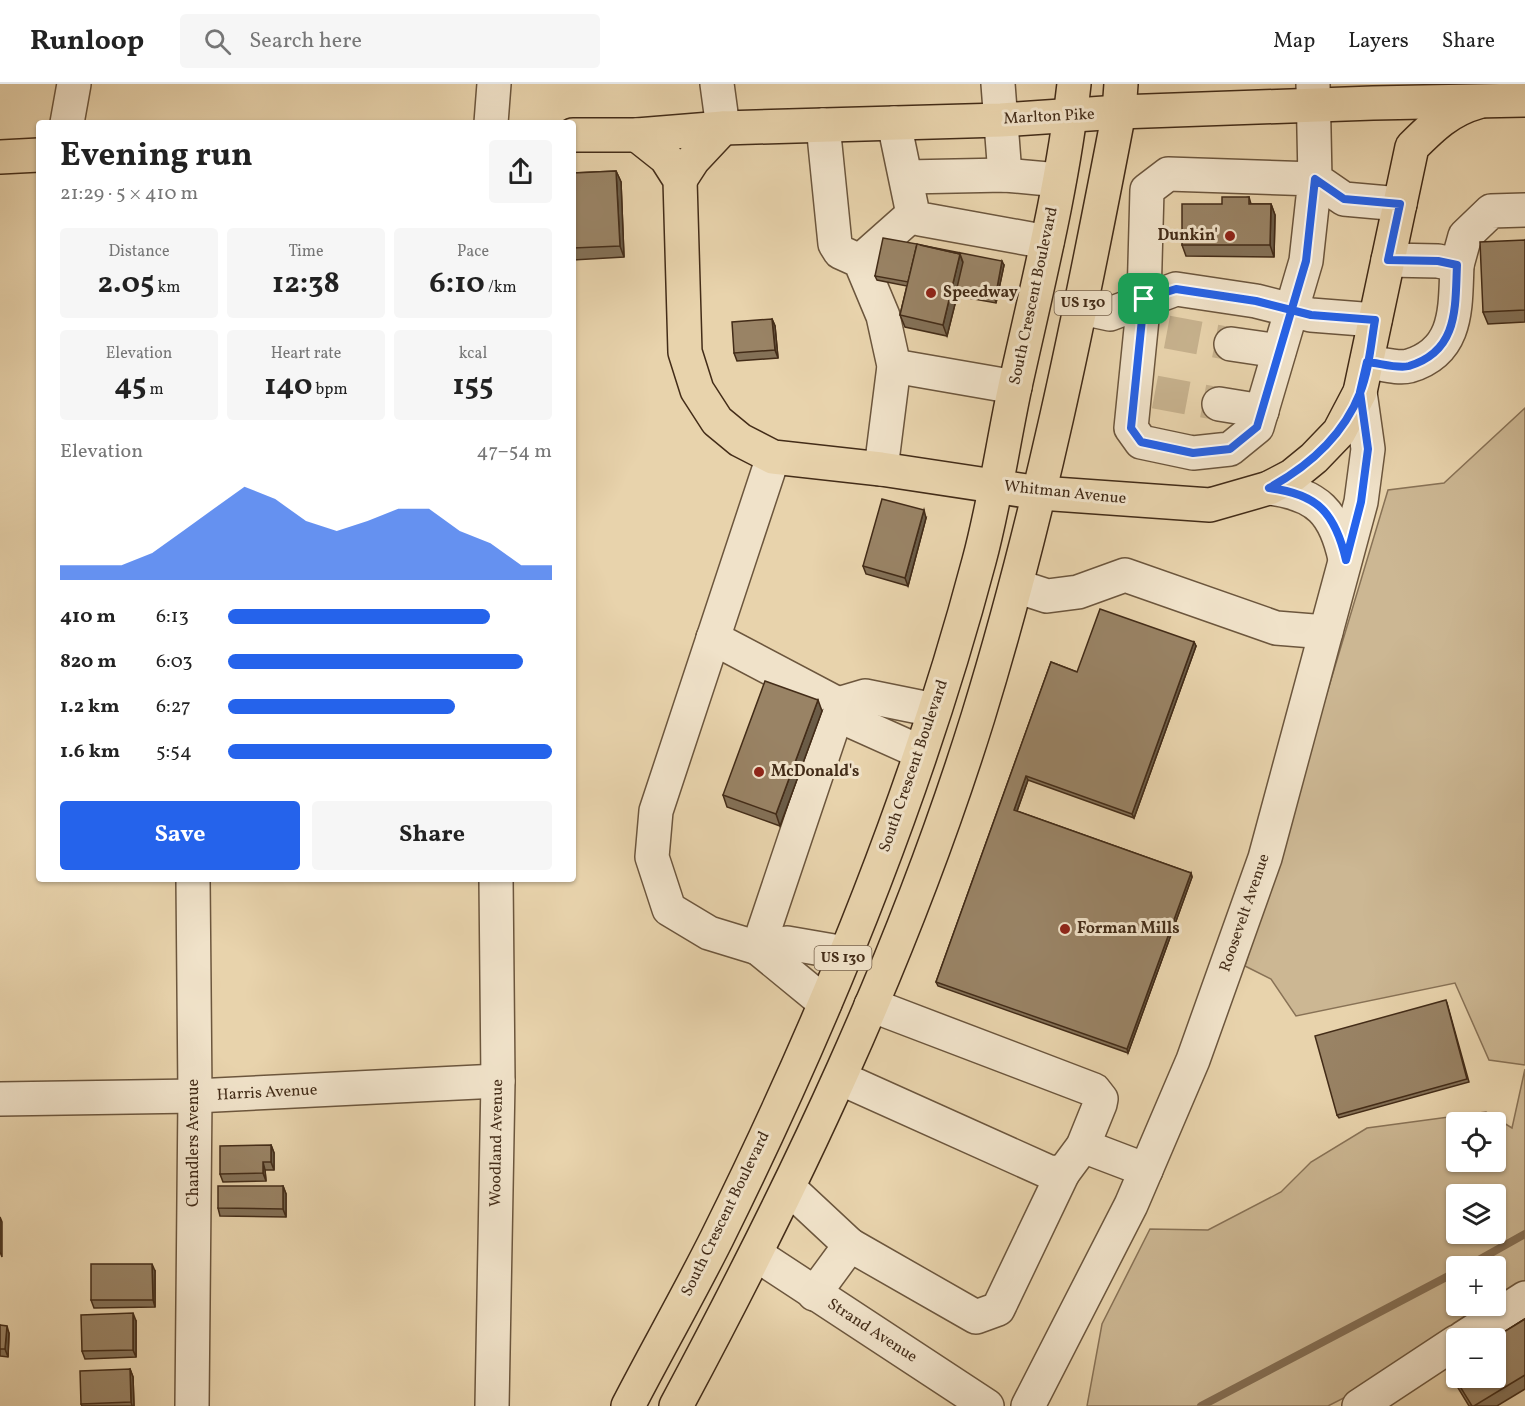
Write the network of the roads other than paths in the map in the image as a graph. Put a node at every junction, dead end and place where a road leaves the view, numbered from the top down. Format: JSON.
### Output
{"nodes":[{"id":1,"x":74,"y":84,"type":"edge"},
{"id":2,"x":494,"y":84,"type":"edge"},
{"id":3,"x":717,"y":84,"type":"edge"},
{"id":4,"x":998,"y":84,"type":"edge"},
{"id":5,"x":1074,"y":84,"type":"edge"},
{"id":6,"x":1313,"y":94,"type":"edge"},
{"id":7,"x":1120,"y":98,"type":"edge"},
{"id":8,"x":1525,"y":100,"type":"edge"},
{"id":9,"x":1478,"y":102,"type":"junction"},
{"id":10,"x":1373,"y":103,"type":"junction"},
{"id":11,"x":1071,"y":117,"type":"junction"},
{"id":12,"x":68,"y":120,"type":"edge"},
{"id":13,"x":491,"y":120,"type":"edge"},
{"id":14,"x":1001,"y":120,"type":"junction"},
{"id":15,"x":894,"y":123,"type":"junction"},
{"id":16,"x":823,"y":125,"type":"junction"},
{"id":17,"x":723,"y":128,"type":"junction"},
{"id":18,"x":576,"y":135,"type":"edge"},
{"id":19,"x":637,"y":135,"type":"junction"},
{"id":20,"x":1412,"y":147,"type":"junction"},
{"id":21,"x":36,"y":155,"type":"edge"},
{"id":22,"x":0,"y":157,"type":"edge"},
{"id":23,"x":1005,"y":175,"type":"junction"},
{"id":24,"x":906,"y":177,"type":"junction"},
{"id":25,"x":1315,"y":179,"type":"junction"},
{"id":26,"x":680,"y":180,"type":"junction"},
{"id":27,"x":1059,"y":180,"type":"junction"},
{"id":28,"x":1400,"y":204,"type":"junction"},
{"id":29,"x":1525,"y":210,"type":"edge"},
{"id":30,"x":913,"y":213,"type":"junction"},
{"id":31,"x":1047,"y":242,"type":"junction"},
{"id":32,"x":1388,"y":260,"type":"junction"},
{"id":33,"x":860,"y":261,"type":"junction"},
{"id":34,"x":1457,"y":265,"type":"junction"},
{"id":35,"x":1082,"y":308,"type":"junction"},
{"id":36,"x":1290,"y":310,"type":"junction"},
{"id":37,"x":1150,"y":320,"type":"junction"},
{"id":38,"x":1375,"y":320,"type":"junction"},
{"id":39,"x":1231,"y":344,"type":"tunnel mouth"},
{"id":40,"x":1279,"y":351,"type":"junction"},
{"id":41,"x":894,"y":366,"type":"junction"},
{"id":42,"x":1364,"y":377,"type":"junction"},
{"id":43,"x":1015,"y":387,"type":"junction"},
{"id":44,"x":1220,"y":404,"type":"tunnel mouth"},
{"id":45,"x":1262,"y":411,"type":"junction"},
{"id":46,"x":773,"y":457,"type":"junction"},
{"id":47,"x":880,"y":469,"type":"junction"},
{"id":48,"x":998,"y":486,"type":"junction"},
{"id":49,"x":1269,"y":488,"type":"junction"},
{"id":50,"x":1040,"y":493,"type":"junction"},
{"id":51,"x":1346,"y":560,"type":"junction"},
{"id":52,"x":1016,"y":586,"type":"junction"},
{"id":53,"x":1326,"y":632,"type":"junction"},
{"id":54,"x":713,"y":638,"type":"junction"},
{"id":55,"x":838,"y":704,"type":"junction"},
{"id":56,"x":934,"y":710,"type":"junction"},
{"id":57,"x":920,"y":752,"type":"junction"},
{"id":58,"x":193,"y":882,"type":"edge"},
{"id":59,"x":496,"y":882,"type":"edge"},
{"id":60,"x":758,"y":948,"type":"junction"},
{"id":61,"x":845,"y":953,"type":"junction"},
{"id":62,"x":825,"y":1003,"type":"junction"},
{"id":63,"x":871,"y":1005,"type":"junction"},
{"id":64,"x":840,"y":1078,"type":"junction"},
{"id":65,"x":498,"y":1081,"type":"junction"},
{"id":66,"x":195,"y":1096,"type":"junction"},
{"id":67,"x":0,"y":1099,"type":"edge"},
{"id":68,"x":1083,"y":1146,"type":"junction"},
{"id":69,"x":1146,"y":1170,"type":"junction"},
{"id":70,"x":1063,"y":1173,"type":"junction"},
{"id":71,"x":789,"y":1189,"type":"junction"},
{"id":72,"x":850,"y":1245,"type":"junction"},
{"id":73,"x":757,"y":1255,"type":"junction"},
{"id":74,"x":814,"y":1294,"type":"junction"},
{"id":75,"x":1525,"y":1298,"type":"edge"},
{"id":76,"x":1478,"y":1328,"type":"edge"},
{"id":77,"x":1446,"y":1349,"type":"edge"},
{"id":78,"x":192,"y":1406,"type":"edge"},
{"id":79,"x":492,"y":1406,"type":"edge"},
{"id":80,"x":628,"y":1406,"type":"edge"},
{"id":81,"x":676,"y":1406,"type":"edge"},
{"id":82,"x":987,"y":1406,"type":"edge"},
{"id":83,"x":1028,"y":1406,"type":"edge"},
{"id":84,"x":1359,"y":1406,"type":"edge"}],
"edges":[{"from":1,"to":12,"type":"street"},
{"from":2,"to":13,"type":"street"},
{"from":3,"to":17,"type":"street"},
{"from":4,"to":14,"type":"street"},
{"from":5,"to":11,"type":"main road","name":"South Crescent Boulevard","number":"US 130"},
{"from":6,"to":7,"type":"main road","name":"Marlton Pike"},
{"from":6,"to":10,"type":"main road","name":"Marlton Pike"},
{"from":6,"to":25,"type":"street"},
{"from":7,"to":11,"type":"main road","name":"Marlton Pike"},
{"from":7,"to":35,"type":"main road","number":"US 130"},
{"from":8,"to":9,"type":"main road","name":"Marlton Pike"},
{"from":9,"to":10,"type":"main road","name":"Marlton Pike"},
{"from":9,"to":20,"type":"main road"},
{"from":10,"to":20,"type":"main road"},
{"from":11,"to":14,"type":"main road","name":"Marlton Pike"},
{"from":11,"to":27,"type":"main road","name":"South Crescent Boulevard","number":"US 130"},
{"from":14,"to":15,"type":"main road","name":"Marlton Pike"},
{"from":14,"to":23,"type":"street"},
{"from":15,"to":16,"type":"main road","name":"Marlton Pike"},
{"from":15,"to":24,"type":"street"},
{"from":16,"to":17,"type":"main road","name":"Marlton Pike"},
{"from":16,"to":33,"type":"street"},
{"from":17,"to":19,"type":"main road","name":"Marlton Pike"},
{"from":17,"to":26,"type":"main road"},
{"from":18,"to":19,"type":"main road","name":"Marlton Pike"},
{"from":19,"to":26,"type":"main road"},
{"from":20,"to":28,"type":"main road","name":"Whitman Avenue"},
{"from":21,"to":22,"type":"main road"},
{"from":23,"to":24,"type":"street"},
{"from":23,"to":27,"type":"street"},
{"from":24,"to":30,"type":"street"},
{"from":25,"to":28,"type":"street"},
{"from":25,"to":36,"type":"street"},
{"from":25,"to":37,"type":"street"},
{"from":26,"to":46,"type":"main road","name":"Whitman Avenue"},
{"from":27,"to":31,"type":"main road","name":"South Crescent Boulevard","number":"US 130"},
{"from":28,"to":32,"type":"main road","name":"Whitman Avenue"},
{"from":29,"to":34,"type":"street"},
{"from":30,"to":31,"type":"street"},
{"from":30,"to":33,"type":"street"},
{"from":31,"to":43,"type":"main road","name":"South Crescent Boulevard","number":"US 130"},
{"from":32,"to":34,"type":"street"},
{"from":32,"to":38,"type":"main road","name":"Whitman Avenue"},
{"from":33,"to":41,"type":"street"},
{"from":34,"to":42,"type":"street"},
{"from":35,"to":37,"type":"street"},
{"from":35,"to":50,"type":"main road","number":"US 130"},
{"from":36,"to":37,"type":"street"},
{"from":36,"to":38,"type":"street"},
{"from":36,"to":40,"type":"street"},
{"from":37,"to":45,"type":"street"},
{"from":38,"to":42,"type":"main road","name":"Whitman Avenue"},
{"from":39,"to":40,"type":"street"},
{"from":40,"to":45,"type":"street"},
{"from":41,"to":43,"type":"street"},
{"from":41,"to":47,"type":"street"},
{"from":42,"to":49,"type":"main road","name":"Whitman Avenue"},
{"from":42,"to":51,"type":"street","name":"Roosevelt Avenue"},
{"from":43,"to":48,"type":"main road","name":"South Crescent Boulevard","number":"US 130"},
{"from":44,"to":45,"type":"street"},
{"from":46,"to":47,"type":"main road","name":"Whitman Avenue"},
{"from":46,"to":54,"type":"street"},
{"from":47,"to":48,"type":"main road","name":"Whitman Avenue"},
{"from":48,"to":50,"type":"main road","name":"Whitman Avenue"},
{"from":48,"to":56,"type":"main road","name":"South Crescent Boulevard","number":"US 130"},
{"from":49,"to":50,"type":"main road","name":"Whitman Avenue"},
{"from":49,"to":51,"type":"street"},
{"from":50,"to":52,"type":"main road","number":"US 130"},
{"from":51,"to":53,"type":"street","name":"Roosevelt Avenue"},
{"from":52,"to":53,"type":"street"},
{"from":52,"to":63,"type":"main road","number":"US 130"},
{"from":53,"to":69,"type":"street","name":"Roosevelt Avenue"},
{"from":54,"to":55,"type":"street"},
{"from":54,"to":60,"type":"street"},
{"from":55,"to":56,"type":"street"},
{"from":55,"to":57,"type":"street"},
{"from":55,"to":60,"type":"street"},
{"from":56,"to":57,"type":"main road","name":"South Crescent Boulevard","number":"US 130"},
{"from":57,"to":61,"type":"main road","name":"South Crescent Boulevard","number":"US 130"},
{"from":58,"to":66,"type":"street","name":"Chandlers Avenue"},
{"from":59,"to":65,"type":"street","name":"Woodland Avenue"},
{"from":60,"to":61,"type":"street"},
{"from":60,"to":62,"type":"street"},
{"from":61,"to":62,"type":"main road","name":"South Crescent Boulevard","number":"US 130"},
{"from":62,"to":80,"type":"main road","name":"South Crescent Boulevard","number":"US 130"},
{"from":63,"to":64,"type":"main road","number":"US 130"},
{"from":63,"to":68,"type":"street"},
{"from":64,"to":70,"type":"street"},
{"from":64,"to":71,"type":"main road","number":"US 130"},
{"from":65,"to":66,"type":"street","name":"Harris Avenue"},
{"from":65,"to":79,"type":"street","name":"Woodland Avenue"},
{"from":66,"to":67,"type":"street","name":"Harris Avenue"},
{"from":66,"to":78,"type":"street","name":"Chandlers Avenue"},
{"from":68,"to":69,"type":"street"},
{"from":68,"to":70,"type":"street"},
{"from":69,"to":83,"type":"street","name":"Roosevelt Avenue"},
{"from":70,"to":72,"type":"street"},
{"from":71,"to":72,"type":"street"},
{"from":71,"to":73,"type":"main road","number":"US 130"},
{"from":72,"to":74,"type":"street"},
{"from":73,"to":74,"type":"street","name":"Strand Avenue"},
{"from":73,"to":81,"type":"main road","number":"US 130"},
{"from":74,"to":82,"type":"street","name":"Strand Avenue"},
{"from":75,"to":76,"type":"street"},
{"from":77,"to":84,"type":"street"}]}
